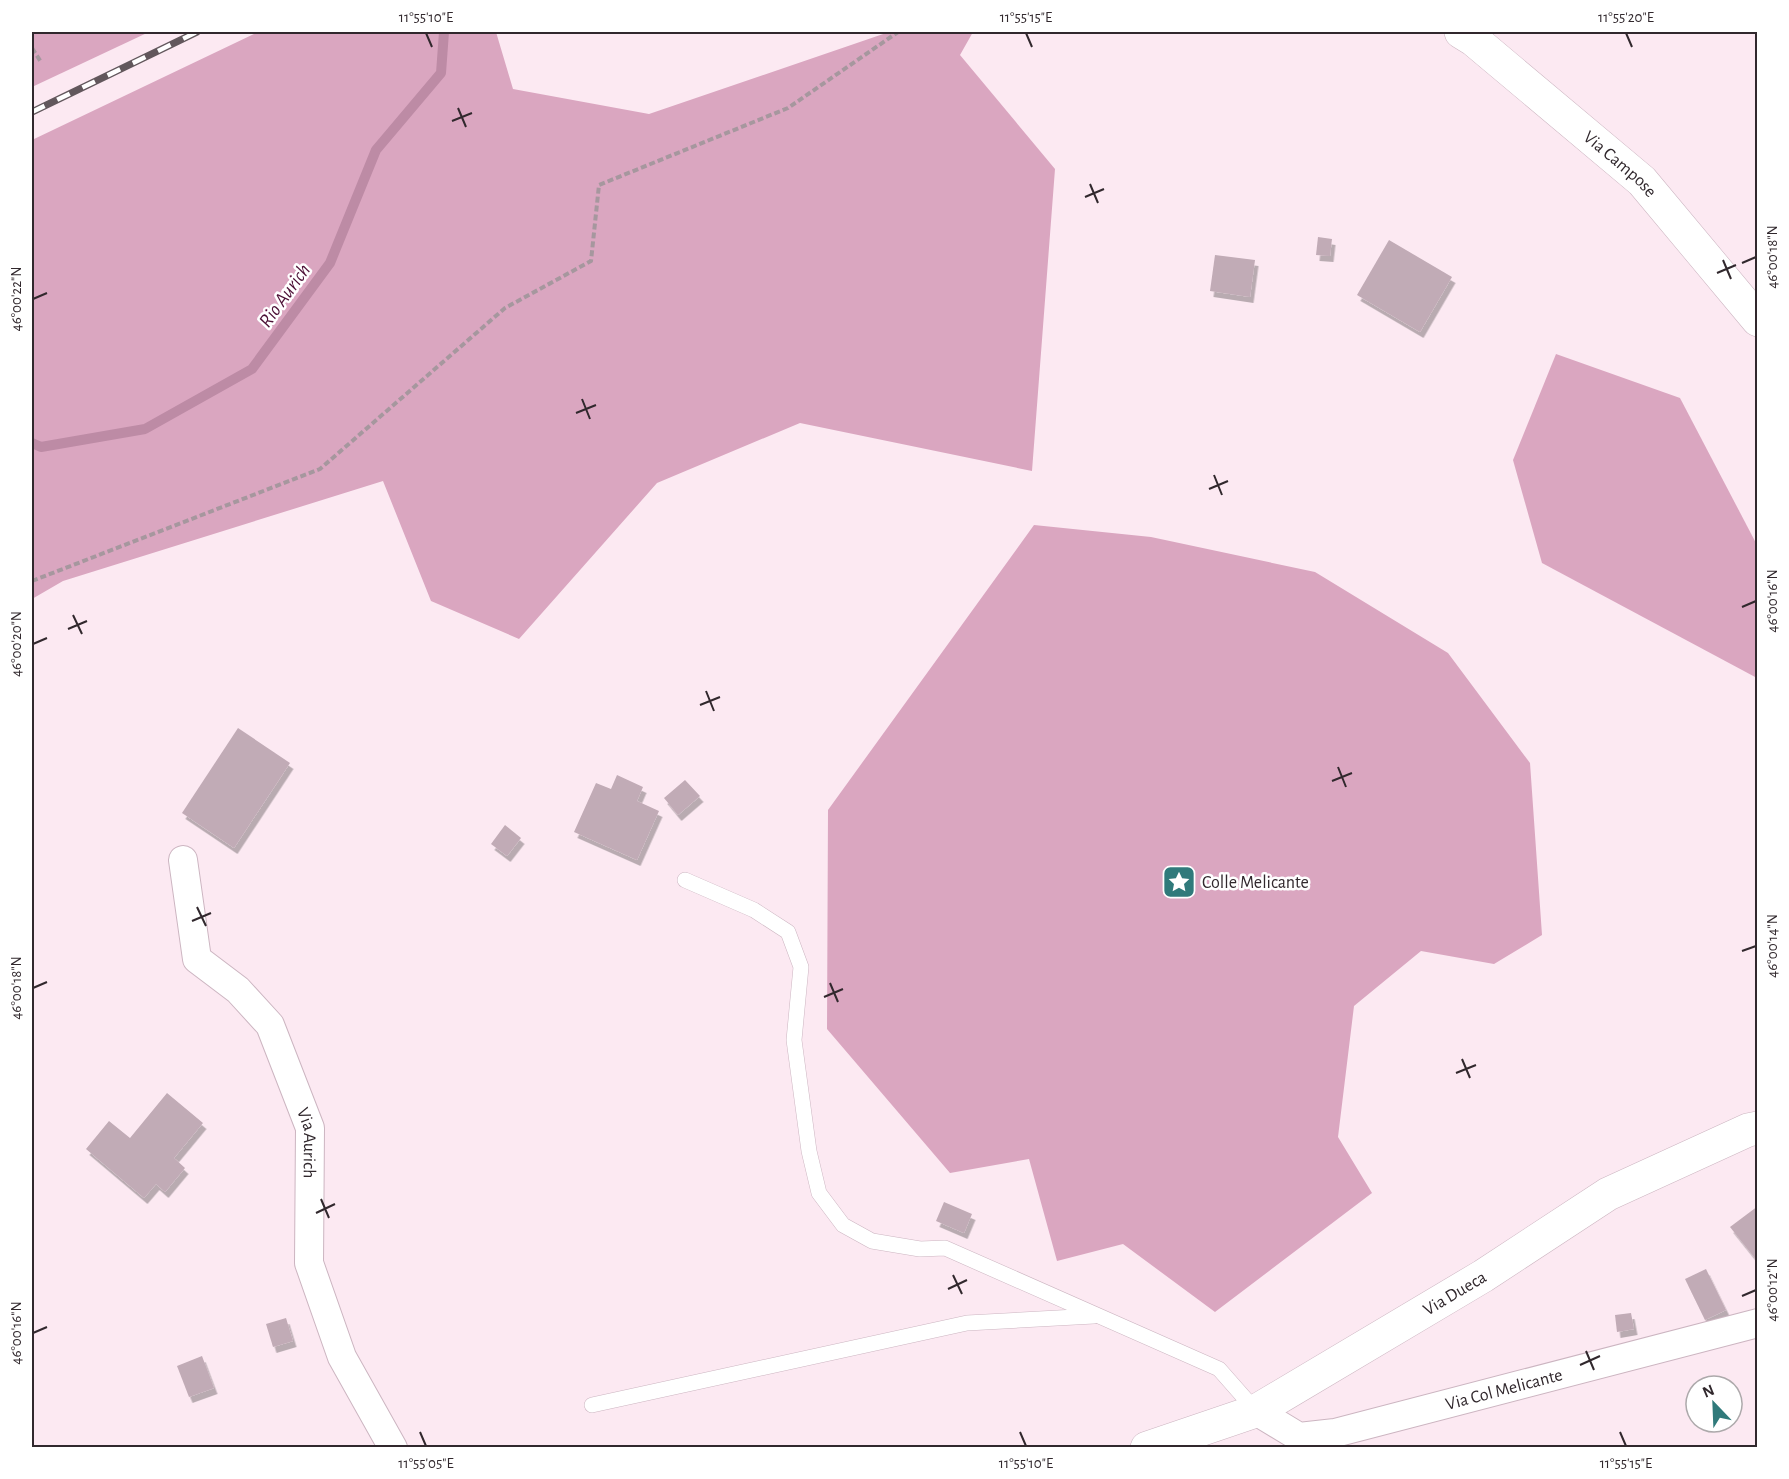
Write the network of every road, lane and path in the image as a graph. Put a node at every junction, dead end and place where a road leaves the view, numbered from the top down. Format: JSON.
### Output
{"nodes":[{"id":1,"x":898,"y":32,"type":"edge"},
{"id":2,"x":1461,"y":32,"type":"edge"},
{"id":3,"x":32,"y":48,"type":"edge"},
{"id":4,"x":41,"y":62,"type":"dead end"},
{"id":5,"x":1758,"y":320,"type":"edge"},
{"id":6,"x":32,"y":581,"type":"edge"},
{"id":7,"x":183,"y":860,"type":"dead end"},
{"id":8,"x":685,"y":880,"type":"dead end"},
{"id":9,"x":1758,"y":1128,"type":"edge"},
{"id":10,"x":1097,"y":1316,"type":"junction"},
{"id":11,"x":1758,"y":1323,"type":"edge"},
{"id":12,"x":592,"y":1405,"type":"dead end"},
{"id":13,"x":1256,"y":1411,"type":"junction"},
{"id":14,"x":393,"y":1448,"type":"edge"},
{"id":15,"x":1147,"y":1448,"type":"edge"}],
"edges":[{"from":1,"to":6,"type":"path"},
{"from":2,"to":5,"type":"street","name":"Via Campose"},
{"from":3,"to":4,"type":"path"},
{"from":7,"to":14,"type":"street","name":"Via Aurich"},
{"from":8,"to":10,"type":"lane"},
{"from":9,"to":13,"type":"street","name":"Via Dueca"},
{"from":10,"to":12,"type":"lane"},
{"from":10,"to":13,"type":"lane"},
{"from":11,"to":13,"type":"street","name":"Via Col Melicante"},
{"from":13,"to":15,"type":"street","name":"Via Dueca"}]}
